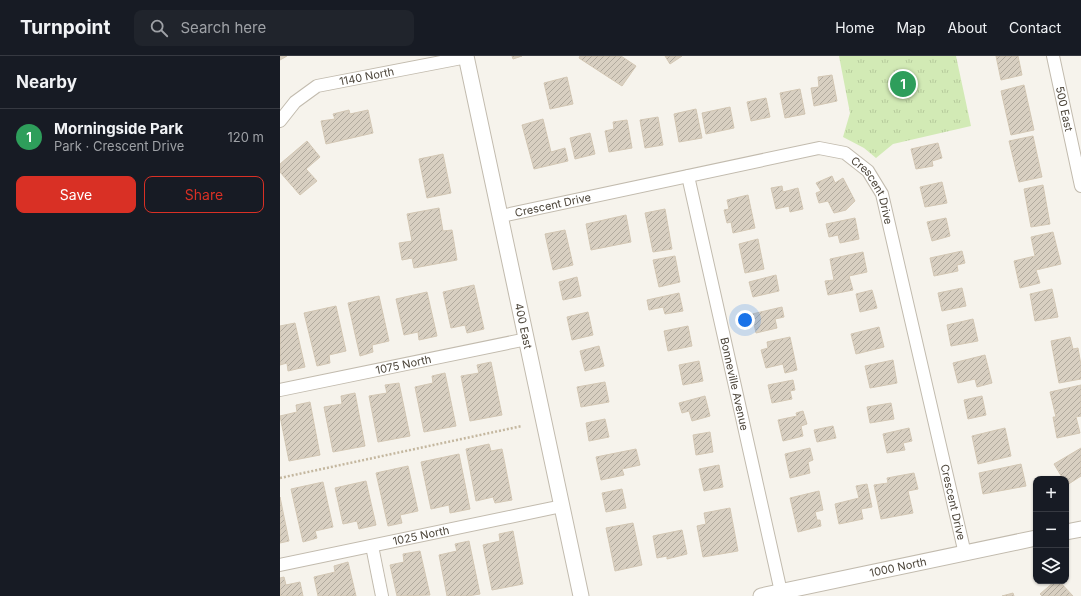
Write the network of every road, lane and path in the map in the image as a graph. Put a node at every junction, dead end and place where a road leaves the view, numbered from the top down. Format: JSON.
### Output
{"nodes":[{"id":1,"x":1053,"y":56,"type":"edge"},
{"id":2,"x":466,"y":57,"type":"edge"},
{"id":3,"x":280,"y":121,"type":"edge"},
{"id":4,"x":1076,"y":137,"type":"edge"},
{"id":5,"x":688,"y":176,"type":"junction"},
{"id":6,"x":1081,"y":186,"type":"edge"},
{"id":7,"x":501,"y":216,"type":"junction"},
{"id":8,"x":527,"y":339,"type":"junction"},
{"id":9,"x":280,"y":390,"type":"edge"},
{"id":10,"x":522,"y":426,"type":"dead end"},
{"id":11,"x":280,"y":478,"type":"edge"},
{"id":12,"x":562,"y":506,"type":"junction"},
{"id":13,"x":1081,"y":529,"type":"edge"},
{"id":14,"x":1069,"y":531,"type":"edge"},
{"id":15,"x":1033,"y":539,"type":"edge"},
{"id":16,"x":372,"y":546,"type":"junction"},
{"id":17,"x":965,"y":554,"type":"junction"},
{"id":18,"x":280,"y":565,"type":"edge"},
{"id":19,"x":781,"y":592,"type":"junction"},
{"id":20,"x":382,"y":596,"type":"edge"},
{"id":21,"x":581,"y":596,"type":"edge"},
{"id":22,"x":761,"y":596,"type":"edge"}],
"edges":[{"from":1,"to":4,"type":"street","name":"500 East"},
{"from":2,"to":3,"type":"street","name":"1140 North"},
{"from":2,"to":7,"type":"street","name":"400 East"},
{"from":4,"to":6,"type":"street","name":"500 East"},
{"from":5,"to":7,"type":"street","name":"Crescent Drive"},
{"from":5,"to":17,"type":"street","name":"Crescent Drive"},
{"from":5,"to":19,"type":"street","name":"Bonneville Avenue"},
{"from":7,"to":8,"type":"street","name":"400 East"},
{"from":8,"to":9,"type":"street","name":"1075 North"},
{"from":8,"to":12,"type":"street","name":"400 East"},
{"from":10,"to":11,"type":"path"},
{"from":12,"to":16,"type":"street","name":"1025 North"},
{"from":12,"to":21,"type":"street","name":"400 East"},
{"from":13,"to":14,"type":"street"},
{"from":15,"to":17,"type":"street","name":"1000 North"},
{"from":16,"to":18,"type":"street","name":"1025 North"},
{"from":16,"to":20,"type":"street"},
{"from":17,"to":19,"type":"street","name":"1000 North"},
{"from":19,"to":22,"type":"street","name":"1000 North"}]}
